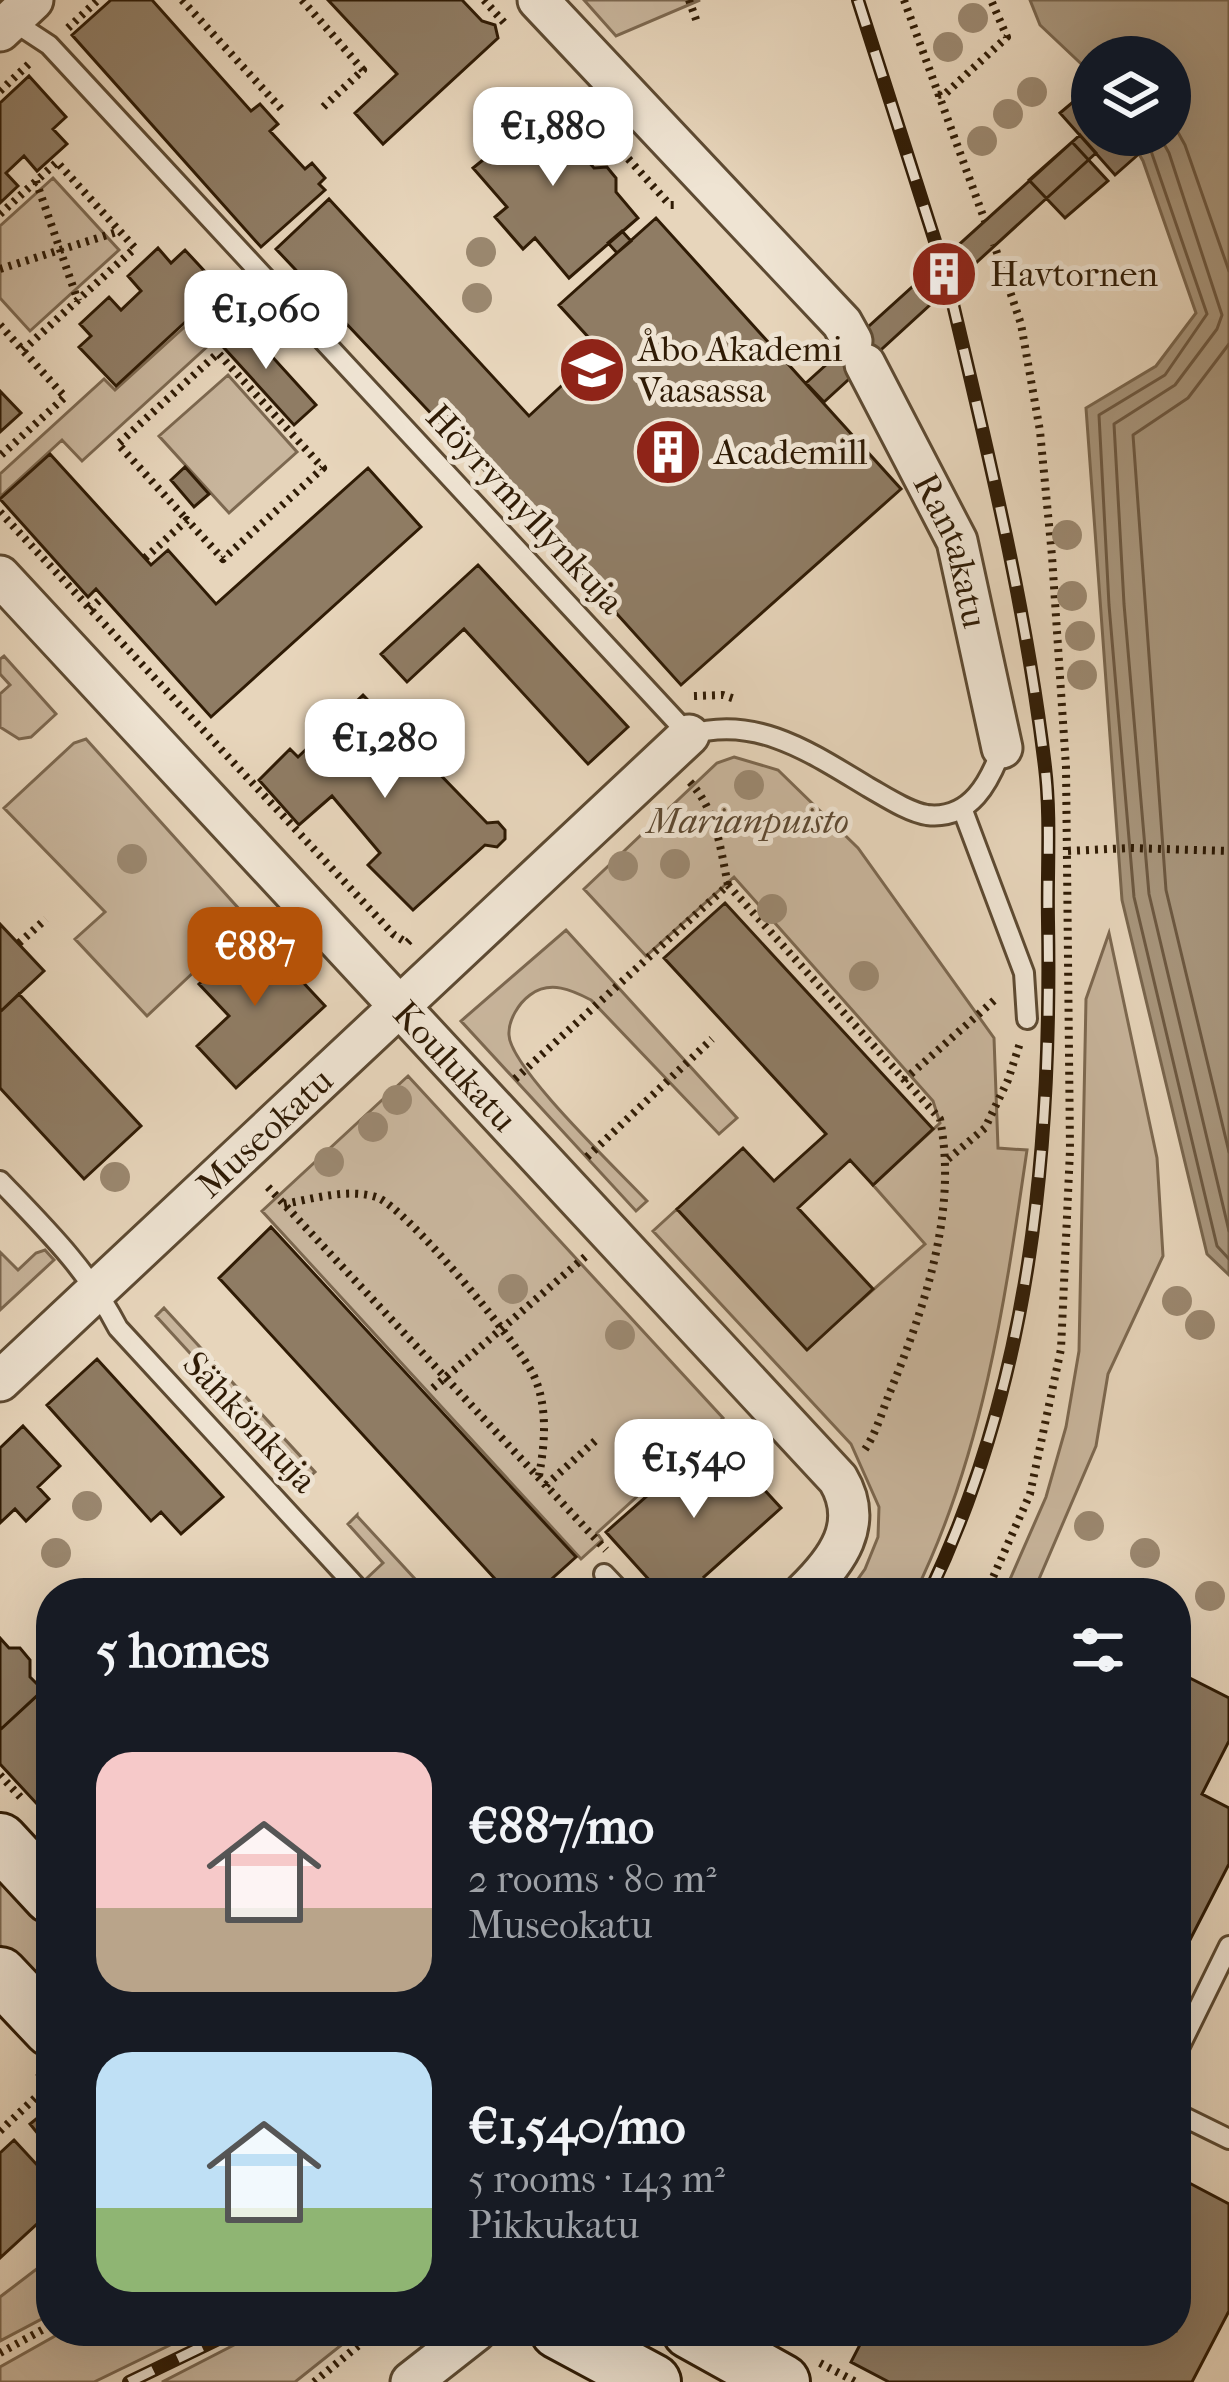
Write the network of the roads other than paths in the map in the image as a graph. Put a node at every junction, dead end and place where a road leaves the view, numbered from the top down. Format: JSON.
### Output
{"nodes":[{"id":1,"x":538,"y":0,"type":"edge"},
{"id":2,"x":11,"y":15,"type":"edge"},
{"id":3,"x":0,"y":576,"type":"edge"},
{"id":4,"x":689,"y":735,"type":"junction"},
{"id":5,"x":1003,"y":748,"type":"joint"},
{"id":6,"x":962,"y":808,"type":"junction"},
{"id":7,"x":399,"y":1007,"type":"junction"},
{"id":8,"x":1028,"y":1019,"type":"road end"},
{"id":9,"x":0,"y":1181,"type":"edge"},
{"id":10,"x":98,"y":1290,"type":"junction"},
{"id":11,"x":0,"y":1381,"type":"edge"},
{"id":12,"x":604,"y":1574,"type":"road end"},
{"id":13,"x":348,"y":1578,"type":"edge"},
{"id":14,"x":608,"y":1578,"type":"edge"},
{"id":15,"x":818,"y":1578,"type":"edge"},
{"id":16,"x":0,"y":1841,"type":"edge"},
{"id":17,"x":36,"y":1880,"type":"edge"},
{"id":18,"x":1229,"y":1946,"type":"edge"},
{"id":19,"x":0,"y":1975,"type":"edge"},
{"id":20,"x":36,"y":2013,"type":"edge"},
{"id":21,"x":1191,"y":2023,"type":"edge"},
{"id":22,"x":1191,"y":2121,"type":"edge"},
{"id":23,"x":1229,"y":2140,"type":"edge"},
{"id":24,"x":457,"y":2346,"type":"edge"},
{"id":25,"x":586,"y":2346,"type":"edge"},
{"id":26,"x":717,"y":2346,"type":"edge"},
{"id":27,"x":411,"y":2382,"type":"edge"},
{"id":28,"x":653,"y":2382,"type":"edge"},
{"id":29,"x":782,"y":2382,"type":"edge"}],
"edges":[{"from":1,"to":5,"type":"street","name":"Rantakatu"},
{"from":2,"to":4,"type":"lane","name":"Höyrymyllynkuja"},
{"from":3,"to":7,"type":"street","name":"Koulukatu"},
{"from":4,"to":6,"type":"lane"},
{"from":4,"to":7,"type":"street","name":"Museokatu"},
{"from":5,"to":6,"type":"lane"},
{"from":6,"to":8,"type":"lane"},
{"from":7,"to":10,"type":"street","name":"Museokatu"},
{"from":7,"to":15,"type":"street","name":"Koulukatu"},
{"from":9,"to":10,"type":"lane","name":"Sähkönkuja"},
{"from":10,"to":11,"type":"street","name":"Museokatu"},
{"from":10,"to":13,"type":"lane","name":"Sähkönkuja"},
{"from":12,"to":14,"type":"lane"},
{"from":16,"to":17,"type":"main road"},
{"from":18,"to":21,"type":"lane"},
{"from":19,"to":20,"type":"main road"},
{"from":22,"to":23,"type":"lane"},
{"from":24,"to":27,"type":"street"},
{"from":25,"to":28,"type":"main road"},
{"from":26,"to":29,"type":"main road"}]}
